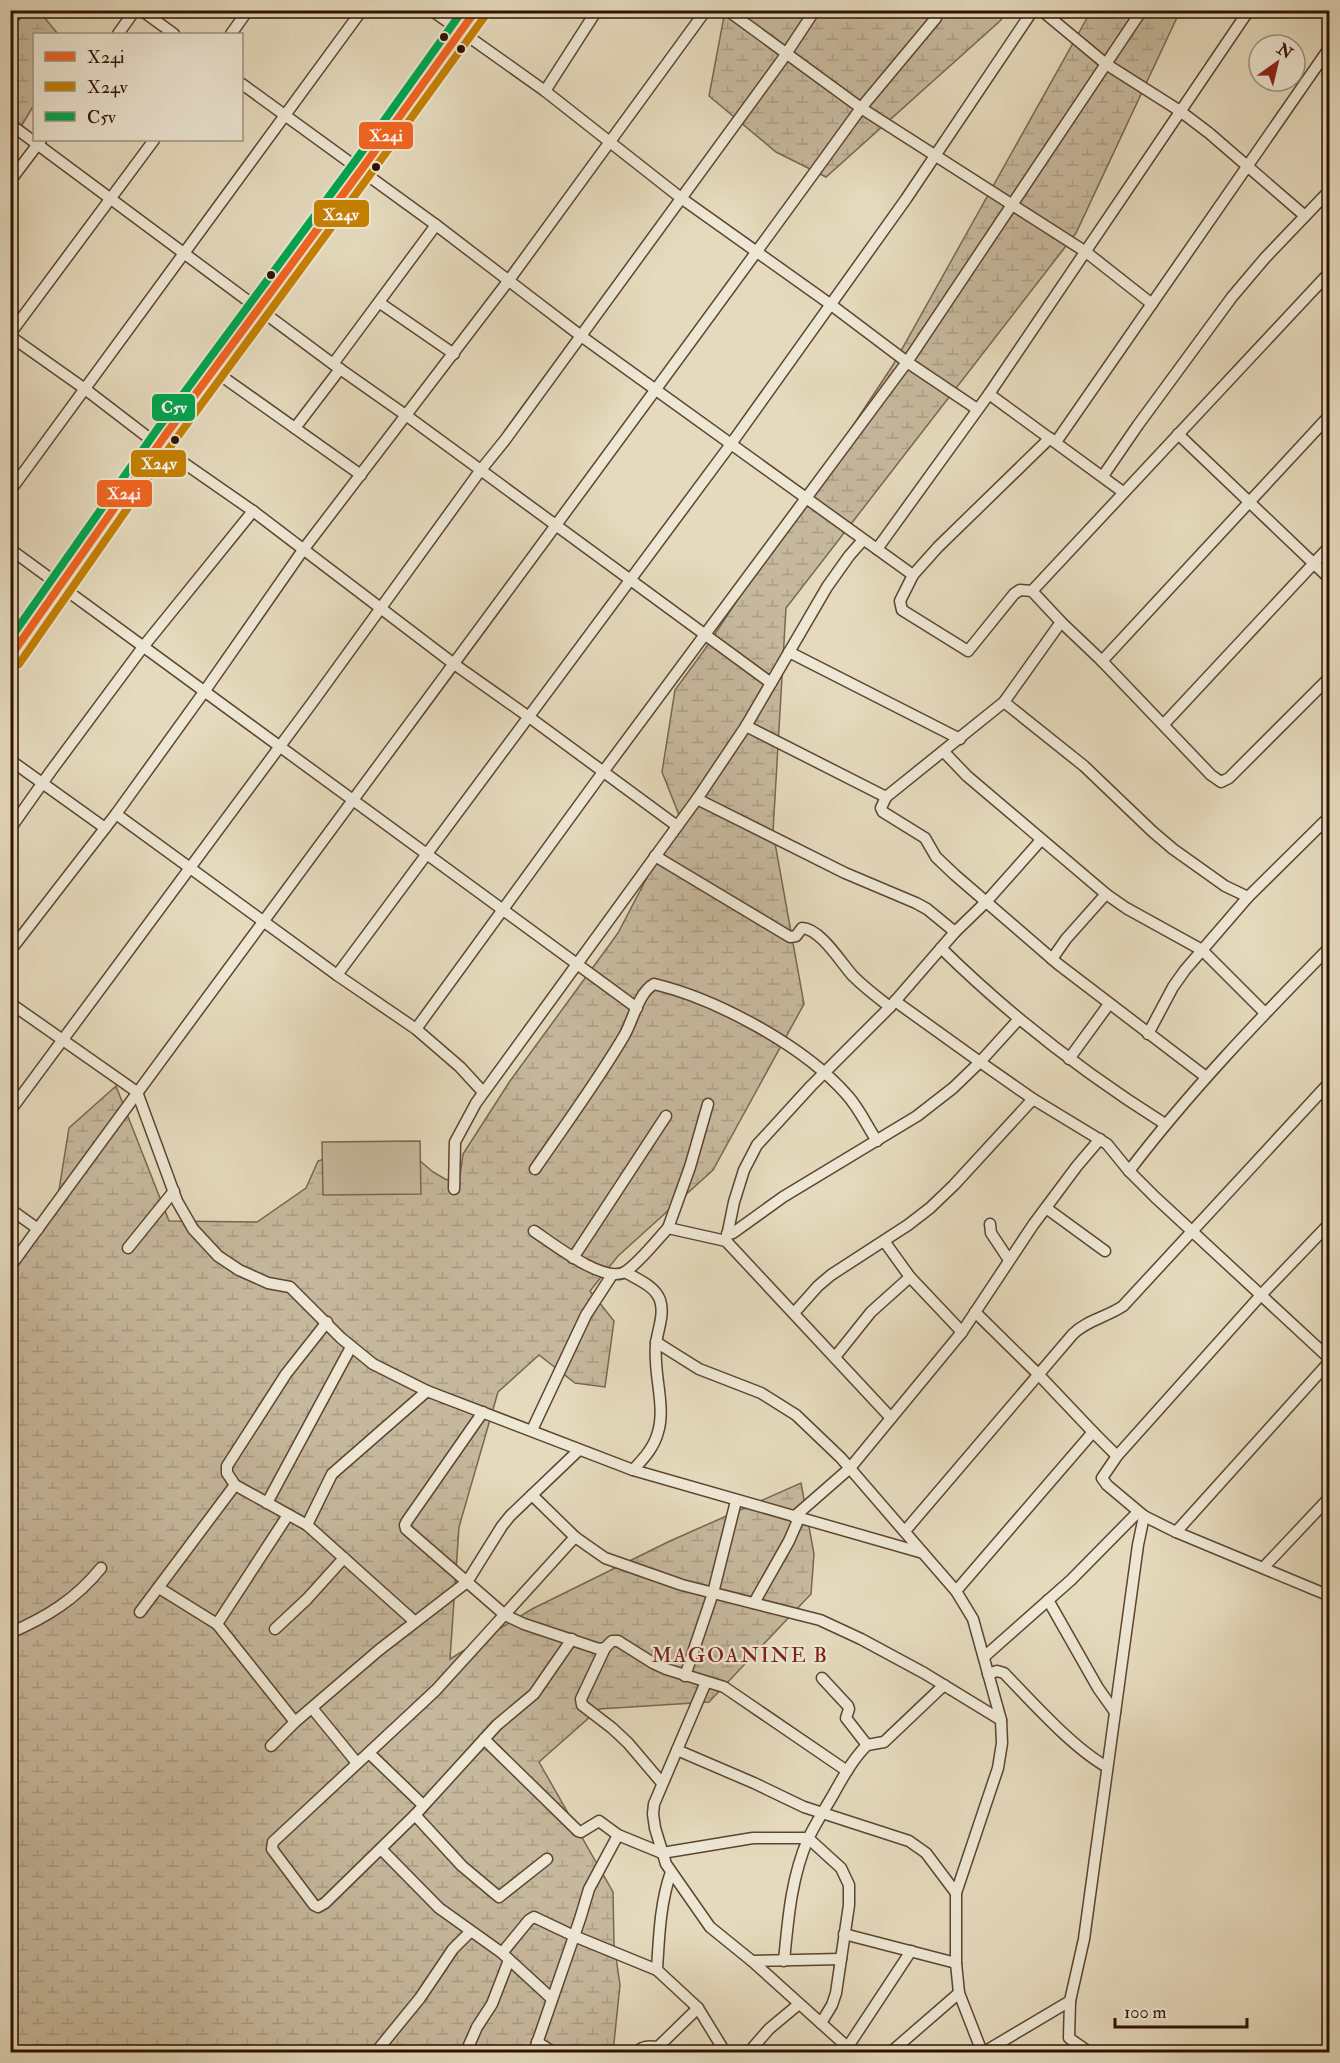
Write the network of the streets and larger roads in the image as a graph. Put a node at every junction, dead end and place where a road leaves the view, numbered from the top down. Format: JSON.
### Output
{"nodes":[{"id":1,"x":19,"y":10,"type":"edge"},
{"id":2,"x":135,"y":10,"type":"edge"},
{"id":3,"x":141,"y":10,"type":"edge"},
{"id":4,"x":248,"y":10,"type":"edge"},
{"id":5,"x":362,"y":10,"type":"edge"},
{"id":6,"x":431,"y":10,"type":"edge"},
{"id":7,"x":476,"y":10,"type":"edge"},
{"id":8,"x":597,"y":10,"type":"edge"},
{"id":9,"x":706,"y":10,"type":"edge"},
{"id":10,"x":727,"y":10,"type":"edge"},
{"id":11,"x":815,"y":10,"type":"edge"},
{"id":12,"x":1034,"y":10,"type":"edge"},
{"id":13,"x":1041,"y":10,"type":"edge"},
{"id":14,"x":1142,"y":10,"type":"edge"},
{"id":15,"x":1250,"y":10,"type":"edge"},
{"id":16,"x":936,"y":18,"type":"dead end"},
{"id":17,"x":10,"y":22,"type":"edge"},
{"id":18,"x":460,"y":32,"type":"junction"},
{"id":19,"x":119,"y":33,"type":"edge"},
{"id":20,"x":173,"y":33,"type":"edge"},
{"id":21,"x":232,"y":33,"type":"edge"},
{"id":22,"x":1329,"y":47,"type":"edge"},
{"id":23,"x":786,"y":55,"type":"junction"},
{"id":24,"x":1106,"y":64,"type":"junction"},
{"id":25,"x":243,"y":85,"type":"edge"},
{"id":26,"x":545,"y":91,"type":"junction"},
{"id":27,"x":861,"y":108,"type":"junction"},
{"id":28,"x":1180,"y":111,"type":"junction"},
{"id":29,"x":286,"y":116,"type":"junction"},
{"id":30,"x":10,"y":124,"type":"edge"},
{"id":31,"x":33,"y":138,"type":"edge"},
{"id":32,"x":153,"y":141,"type":"edge"},
{"id":33,"x":609,"y":141,"type":"junction"},
{"id":34,"x":39,"y":142,"type":"edge"},
{"id":35,"x":936,"y":157,"type":"junction"},
{"id":36,"x":1248,"y":165,"type":"junction"},
{"id":37,"x":361,"y":170,"type":"junction"},
{"id":38,"x":10,"y":181,"type":"edge"},
{"id":39,"x":1329,"y":190,"type":"edge"},
{"id":40,"x":111,"y":198,"type":"junction"},
{"id":41,"x":681,"y":198,"type":"junction"},
{"id":42,"x":1011,"y":205,"type":"junction"},
{"id":43,"x":1305,"y":216,"type":"junction"},
{"id":44,"x":436,"y":225,"type":"junction"},
{"id":45,"x":184,"y":252,"type":"junction"},
{"id":46,"x":757,"y":252,"type":"junction"},
{"id":47,"x":1086,"y":252,"type":"junction"},
{"id":48,"x":1329,"y":272,"type":"edge"},
{"id":49,"x":509,"y":280,"type":"junction"},
{"id":50,"x":380,"y":303,"type":"junction"},
{"id":51,"x":830,"y":304,"type":"junction"},
{"id":52,"x":1152,"y":304,"type":"junction"},
{"id":53,"x":258,"y":308,"type":"junction"},
{"id":54,"x":10,"y":335,"type":"edge"},
{"id":55,"x":581,"y":336,"type":"junction"},
{"id":56,"x":454,"y":354,"type":"junction"},
{"id":57,"x":907,"y":362,"type":"junction"},
{"id":58,"x":336,"y":366,"type":"junction"},
{"id":59,"x":213,"y":370,"type":"junction"},
{"id":60,"x":85,"y":389,"type":"junction"},
{"id":61,"x":655,"y":389,"type":"junction"},
{"id":62,"x":989,"y":394,"type":"junction"},
{"id":63,"x":977,"y":409,"type":"junction"},
{"id":64,"x":1329,"y":415,"type":"edge"},
{"id":65,"x":407,"y":416,"type":"junction"},
{"id":66,"x":295,"y":428,"type":"junction"},
{"id":67,"x":1178,"y":434,"type":"junction"},
{"id":68,"x":1053,"y":440,"type":"junction"},
{"id":69,"x":731,"y":444,"type":"junction"},
{"id":70,"x":158,"y":445,"type":"junction"},
{"id":71,"x":480,"y":471,"type":"junction"},
{"id":72,"x":361,"y":475,"type":"junction"},
{"id":73,"x":1102,"y":476,"type":"junction"},
{"id":74,"x":10,"y":491,"type":"edge"},
{"id":75,"x":1123,"y":492,"type":"junction"},
{"id":76,"x":806,"y":498,"type":"junction"},
{"id":77,"x":1249,"y":504,"type":"junction"},
{"id":78,"x":253,"y":511,"type":"junction"},
{"id":79,"x":555,"y":525,"type":"junction"},
{"id":80,"x":863,"y":540,"type":"junction"},
{"id":81,"x":1329,"y":546,"type":"edge"},
{"id":82,"x":10,"y":549,"type":"edge"},
{"id":83,"x":877,"y":549,"type":"junction"},
{"id":84,"x":303,"y":550,"type":"junction"},
{"id":85,"x":1313,"y":564,"type":"junction"},
{"id":86,"x":913,"y":575,"type":"junction"},
{"id":87,"x":630,"y":579,"type":"junction"},
{"id":88,"x":1329,"y":579,"type":"edge"},
{"id":89,"x":61,"y":585,"type":"junction"},
{"id":90,"x":1032,"y":591,"type":"junction"},
{"id":91,"x":381,"y":608,"type":"junction"},
{"id":92,"x":1061,"y":622,"type":"junction"},
{"id":93,"x":704,"y":636,"type":"junction"},
{"id":94,"x":143,"y":647,"type":"junction"},
{"id":95,"x":789,"y":652,"type":"junction"},
{"id":96,"x":10,"y":658,"type":"edge"},
{"id":97,"x":1102,"y":661,"type":"junction"},
{"id":98,"x":453,"y":664,"type":"junction"},
{"id":99,"x":1329,"y":676,"type":"edge"},
{"id":100,"x":771,"y":683,"type":"junction"},
{"id":101,"x":204,"y":692,"type":"junction"},
{"id":102,"x":1004,"y":702,"type":"junction"},
{"id":103,"x":529,"y":717,"type":"junction"},
{"id":104,"x":1164,"y":724,"type":"junction"},
{"id":105,"x":746,"y":726,"type":"junction"},
{"id":106,"x":960,"y":739,"type":"junction"},
{"id":107,"x":280,"y":746,"type":"junction"},
{"id":108,"x":944,"y":752,"type":"junction"},
{"id":109,"x":10,"y":760,"type":"edge"},
{"id":110,"x":603,"y":772,"type":"junction"},
{"id":111,"x":43,"y":784,"type":"junction"},
{"id":112,"x":886,"y":797,"type":"junction"},
{"id":113,"x":354,"y":800,"type":"junction"},
{"id":114,"x":697,"y":800,"type":"junction"},
{"id":115,"x":116,"y":814,"type":"junction"},
{"id":116,"x":1329,"y":816,"type":"edge"},
{"id":117,"x":677,"y":826,"type":"junction"},
{"id":118,"x":105,"y":828,"type":"junction"},
{"id":119,"x":10,"y":829,"type":"edge"},
{"id":120,"x":1041,"y":840,"type":"junction"},
{"id":121,"x":427,"y":852,"type":"junction"},
{"id":122,"x":655,"y":856,"type":"junction"},
{"id":123,"x":189,"y":867,"type":"junction"},
{"id":124,"x":1106,"y":894,"type":"junction"},
{"id":125,"x":1248,"y":897,"type":"junction"},
{"id":126,"x":986,"y":902,"type":"junction"},
{"id":127,"x":503,"y":910,"type":"junction"},
{"id":128,"x":264,"y":922,"type":"junction"},
{"id":129,"x":955,"y":932,"type":"junction"},
{"id":130,"x":1329,"y":947,"type":"edge"},
{"id":131,"x":941,"y":948,"type":"junction"},
{"id":132,"x":1202,"y":950,"type":"junction"},
{"id":133,"x":10,"y":951,"type":"edge"},
{"id":134,"x":1052,"y":959,"type":"junction"},
{"id":135,"x":577,"y":963,"type":"junction"},
{"id":136,"x":337,"y":975,"type":"junction"},
{"id":137,"x":10,"y":1003,"type":"edge"},
{"id":138,"x":892,"y":1004,"type":"junction"},
{"id":139,"x":1109,"y":1004,"type":"junction"},
{"id":140,"x":637,"y":1008,"type":"junction"},
{"id":141,"x":1265,"y":1013,"type":"junction"},
{"id":142,"x":1019,"y":1019,"type":"junction"},
{"id":143,"x":416,"y":1029,"type":"junction"},
{"id":144,"x":1148,"y":1035,"type":"junction"},
{"id":145,"x":63,"y":1039,"type":"junction"},
{"id":146,"x":1069,"y":1059,"type":"junction"},
{"id":147,"x":980,"y":1062,"type":"junction"},
{"id":148,"x":825,"y":1073,"type":"junction"},
{"id":149,"x":1206,"y":1077,"type":"junction"},
{"id":150,"x":1329,"y":1082,"type":"edge"},
{"id":151,"x":137,"y":1092,"type":"junction"},
{"id":152,"x":483,"y":1092,"type":"junction"},
{"id":153,"x":1032,"y":1099,"type":"junction"},
{"id":154,"x":708,"y":1104,"type":"dead end"},
{"id":155,"x":10,"y":1111,"type":"edge"},
{"id":156,"x":666,"y":1116,"type":"dead end"},
{"id":157,"x":1165,"y":1124,"type":"junction"},
{"id":158,"x":1100,"y":1139,"type":"junction"},
{"id":159,"x":877,"y":1142,"type":"junction"},
{"id":160,"x":535,"y":1169,"type":"dead end"},
{"id":161,"x":1129,"y":1171,"type":"junction"},
{"id":162,"x":454,"y":1189,"type":"dead end"},
{"id":163,"x":174,"y":1191,"type":"junction"},
{"id":164,"x":1046,"y":1208,"type":"junction"},
{"id":165,"x":10,"y":1209,"type":"edge"},
{"id":166,"x":1329,"y":1223,"type":"edge"},
{"id":167,"x":990,"y":1224,"type":"dead end"},
{"id":168,"x":668,"y":1228,"type":"junction"},
{"id":169,"x":38,"y":1229,"type":"junction"},
{"id":170,"x":1193,"y":1231,"type":"junction"},
{"id":171,"x":534,"y":1232,"type":"dead end"},
{"id":172,"x":726,"y":1238,"type":"junction"},
{"id":173,"x":884,"y":1241,"type":"junction"},
{"id":174,"x":128,"y":1248,"type":"dead end"},
{"id":175,"x":1105,"y":1251,"type":"dead end"},
{"id":176,"x":573,"y":1258,"type":"junction"},
{"id":177,"x":1008,"y":1260,"type":"junction"},
{"id":178,"x":10,"y":1267,"type":"edge"},
{"id":179,"x":624,"y":1272,"type":"junction"},
{"id":180,"x":612,"y":1275,"type":"junction"},
{"id":181,"x":910,"y":1277,"type":"junction"},
{"id":182,"x":1261,"y":1295,"type":"junction"},
{"id":183,"x":975,"y":1312,"type":"junction"},
{"id":184,"x":794,"y":1313,"type":"junction"},
{"id":185,"x":327,"y":1322,"type":"junction"},
{"id":186,"x":962,"y":1332,"type":"junction"},
{"id":187,"x":656,"y":1342,"type":"junction"},
{"id":188,"x":351,"y":1347,"type":"junction"},
{"id":189,"x":835,"y":1357,"type":"junction"},
{"id":190,"x":1329,"y":1360,"type":"edge"},
{"id":191,"x":1038,"y":1374,"type":"junction"},
{"id":192,"x":427,"y":1391,"type":"junction"},
{"id":193,"x":483,"y":1412,"type":"junction"},
{"id":194,"x":891,"y":1418,"type":"junction"},
{"id":195,"x":532,"y":1430,"type":"junction"},
{"id":196,"x":1093,"y":1432,"type":"junction"},
{"id":197,"x":579,"y":1450,"type":"junction"},
{"id":198,"x":1117,"y":1456,"type":"junction"},
{"id":199,"x":850,"y":1468,"type":"junction"},
{"id":200,"x":633,"y":1470,"type":"junction"},
{"id":201,"x":235,"y":1485,"type":"junction"},
{"id":202,"x":532,"y":1495,"type":"junction"},
{"id":203,"x":1329,"y":1497,"type":"edge"},
{"id":204,"x":736,"y":1501,"type":"junction"},
{"id":205,"x":267,"y":1503,"type":"junction"},
{"id":206,"x":1141,"y":1514,"type":"junction"},
{"id":207,"x":288,"y":1515,"type":"junction"},
{"id":208,"x":796,"y":1517,"type":"junction"},
{"id":209,"x":307,"y":1525,"type":"junction"},
{"id":210,"x":905,"y":1531,"type":"junction"},
{"id":211,"x":1176,"y":1532,"type":"junction"},
{"id":212,"x":575,"y":1537,"type":"junction"},
{"id":213,"x":923,"y":1553,"type":"junction"},
{"id":214,"x":344,"y":1557,"type":"junction"},
{"id":215,"x":1264,"y":1567,"type":"junction"},
{"id":216,"x":101,"y":1568,"type":"dead end"},
{"id":217,"x":468,"y":1582,"type":"junction"},
{"id":218,"x":159,"y":1588,"type":"junction"},
{"id":219,"x":956,"y":1591,"type":"junction"},
{"id":220,"x":714,"y":1593,"type":"junction"},
{"id":221,"x":1329,"y":1596,"type":"edge"},
{"id":222,"x":1048,"y":1600,"type":"junction"},
{"id":223,"x":754,"y":1602,"type":"junction"},
{"id":224,"x":140,"y":1612,"type":"dead end"},
{"id":225,"x":505,"y":1615,"type":"junction"},
{"id":226,"x":414,"y":1621,"type":"junction"},
{"id":227,"x":217,"y":1624,"type":"junction"},
{"id":228,"x":275,"y":1629,"type":"dead end"},
{"id":229,"x":10,"y":1633,"type":"edge"},
{"id":230,"x":572,"y":1639,"type":"junction"},
{"id":231,"x":605,"y":1648,"type":"junction"},
{"id":232,"x":984,"y":1657,"type":"junction"},
{"id":233,"x":988,"y":1674,"type":"junction"},
{"id":234,"x":685,"y":1676,"type":"junction"},
{"id":235,"x":822,"y":1678,"type":"dead end"},
{"id":236,"x":706,"y":1682,"type":"junction"},
{"id":237,"x":944,"y":1685,"type":"junction"},
{"id":238,"x":312,"y":1708,"type":"junction"},
{"id":239,"x":1115,"y":1712,"type":"junction"},
{"id":240,"x":1001,"y":1720,"type":"junction"},
{"id":241,"x":295,"y":1722,"type":"junction"},
{"id":242,"x":484,"y":1738,"type":"junction"},
{"id":243,"x":867,"y":1744,"type":"junction"},
{"id":244,"x":271,"y":1746,"type":"dead end"},
{"id":245,"x":677,"y":1750,"type":"junction"},
{"id":246,"x":369,"y":1753,"type":"junction"},
{"id":247,"x":357,"y":1763,"type":"junction"},
{"id":248,"x":1107,"y":1767,"type":"junction"},
{"id":249,"x":847,"y":1771,"type":"junction"},
{"id":250,"x":662,"y":1783,"type":"junction"},
{"id":251,"x":423,"y":1805,"type":"junction"},
{"id":252,"x":822,"y":1814,"type":"junction"},
{"id":253,"x":415,"y":1815,"type":"junction"},
{"id":254,"x":618,"y":1835,"type":"junction"},
{"id":255,"x":808,"y":1838,"type":"junction"},
{"id":256,"x":381,"y":1849,"type":"junction"},
{"id":257,"x":662,"y":1853,"type":"junction"},
{"id":258,"x":547,"y":1859,"type":"dead end"},
{"id":259,"x":671,"y":1872,"type":"junction"},
{"id":260,"x":956,"y":1893,"type":"junction"},
{"id":261,"x":470,"y":1932,"type":"junction"},
{"id":262,"x":844,"y":1934,"type":"junction"},
{"id":263,"x":574,"y":1936,"type":"junction"},
{"id":264,"x":911,"y":1952,"type":"junction"},
{"id":265,"x":505,"y":1956,"type":"junction"},
{"id":266,"x":841,"y":1959,"type":"junction"},
{"id":267,"x":752,"y":1961,"type":"junction"},
{"id":268,"x":784,"y":1961,"type":"junction"},
{"id":269,"x":956,"y":1963,"type":"junction"},
{"id":270,"x":657,"y":1970,"type":"junction"},
{"id":271,"x":959,"y":1993,"type":"junction"},
{"id":272,"x":551,"y":1998,"type":"junction"},
{"id":273,"x":1070,"y":2001,"type":"junction"},
{"id":274,"x":799,"y":2004,"type":"junction"},
{"id":275,"x":698,"y":2007,"type":"junction"},
{"id":276,"x":821,"y":2024,"type":"junction"},
{"id":277,"x":1069,"y":2038,"type":"junction"},
{"id":278,"x":535,"y":2047,"type":"edge"},
{"id":279,"x":850,"y":2050,"type":"edge"},
{"id":280,"x":376,"y":2052,"type":"edge"},
{"id":281,"x":466,"y":2052,"type":"edge"},
{"id":282,"x":553,"y":2052,"type":"edge"},
{"id":283,"x":636,"y":2052,"type":"edge"},
{"id":284,"x":725,"y":2052,"type":"edge"},
{"id":285,"x":749,"y":2052,"type":"edge"},
{"id":286,"x":891,"y":2052,"type":"edge"},
{"id":287,"x":983,"y":2052,"type":"edge"},
{"id":288,"x":1071,"y":2052,"type":"edge"},
{"id":289,"x":1089,"y":2052,"type":"edge"}],
"edges":[{"from":1,"to":17,"type":"street"},
{"from":2,"to":19,"type":"street"},
{"from":3,"to":20,"type":"street"},
{"from":4,"to":21,"type":"street"},
{"from":5,"to":29,"type":"street"},
{"from":6,"to":18,"type":"street"},
{"from":7,"to":18,"type":"street"},
{"from":8,"to":26,"type":"street"},
{"from":9,"to":33,"type":"street"},
{"from":10,"to":23,"type":"street"},
{"from":11,"to":23,"type":"street"},
{"from":12,"to":35,"type":"street"},
{"from":13,"to":24,"type":"street"},
{"from":14,"to":24,"type":"street"},
{"from":15,"to":28,"type":"street"},
{"from":16,"to":27,"type":"street"},
{"from":18,"to":26,"type":"street"},
{"from":18,"to":37,"type":"street"},
{"from":22,"to":36,"type":"street"},
{"from":23,"to":27,"type":"street"},
{"from":23,"to":41,"type":"street"},
{"from":24,"to":28,"type":"street"},
{"from":24,"to":42,"type":"street"},
{"from":25,"to":29,"type":"street"},
{"from":26,"to":33,"type":"street"},
{"from":27,"to":35,"type":"street"},
{"from":27,"to":46,"type":"street"},
{"from":28,"to":36,"type":"street"},
{"from":28,"to":47,"type":"street"},
{"from":29,"to":37,"type":"street"},
{"from":29,"to":45,"type":"street"},
{"from":30,"to":31,"type":"street"},
{"from":32,"to":40,"type":"street"},
{"from":33,"to":41,"type":"street"},
{"from":33,"to":49,"type":"street"},
{"from":34,"to":38,"type":"street"},
{"from":34,"to":40,"type":"street"},
{"from":35,"to":42,"type":"street"},
{"from":35,"to":51,"type":"street"},
{"from":36,"to":43,"type":"street"},
{"from":36,"to":52,"type":"street"},
{"from":37,"to":44,"type":"street"},
{"from":37,"to":53,"type":"street"},
{"from":39,"to":43,"type":"street"},
{"from":40,"to":45,"type":"street"},
{"from":40,"to":54,"type":"street"},
{"from":41,"to":46,"type":"street"},
{"from":41,"to":55,"type":"street"},
{"from":42,"to":47,"type":"street"},
{"from":42,"to":57,"type":"street"},
{"from":43,"to":73,"type":"street"},
{"from":44,"to":49,"type":"street"},
{"from":44,"to":50,"type":"street"},
{"from":45,"to":53,"type":"street"},
{"from":45,"to":60,"type":"street"},
{"from":46,"to":51,"type":"street"},
{"from":46,"to":61,"type":"street"},
{"from":47,"to":52,"type":"street"},
{"from":47,"to":62,"type":"street"},
{"from":48,"to":67,"type":"street"},
{"from":49,"to":55,"type":"street"},
{"from":49,"to":56,"type":"street"},
{"from":50,"to":56,"type":"street"},
{"from":50,"to":58,"type":"street"},
{"from":51,"to":57,"type":"street"},
{"from":51,"to":69,"type":"street"},
{"from":52,"to":68,"type":"street"},
{"from":53,"to":58,"type":"street"},
{"from":53,"to":59,"type":"street"},
{"from":54,"to":60,"type":"street"},
{"from":55,"to":61,"type":"street"},
{"from":55,"to":71,"type":"street"},
{"from":56,"to":65,"type":"street"},
{"from":57,"to":63,"type":"street"},
{"from":57,"to":76,"type":"street"},
{"from":58,"to":65,"type":"street"},
{"from":58,"to":66,"type":"street"},
{"from":59,"to":66,"type":"street"},
{"from":59,"to":70,"type":"street"},
{"from":60,"to":70,"type":"street"},
{"from":60,"to":74,"type":"street"},
{"from":61,"to":69,"type":"street"},
{"from":61,"to":79,"type":"street"},
{"from":62,"to":63,"type":"street"},
{"from":62,"to":68,"type":"street"},
{"from":63,"to":83,"type":"street"},
{"from":64,"to":77,"type":"street"},
{"from":65,"to":71,"type":"street"},
{"from":65,"to":72,"type":"street"},
{"from":66,"to":72,"type":"street"},
{"from":67,"to":75,"type":"street"},
{"from":67,"to":77,"type":"street"},
{"from":68,"to":73,"type":"street"},
{"from":68,"to":86,"type":"street"},
{"from":69,"to":76,"type":"street"},
{"from":69,"to":87,"type":"street"},
{"from":70,"to":78,"type":"street"},
{"from":70,"to":89,"type":"street"},
{"from":71,"to":79,"type":"street"},
{"from":71,"to":91,"type":"street"},
{"from":72,"to":84,"type":"street"},
{"from":73,"to":75,"type":"street"},
{"from":75,"to":90,"type":"street"},
{"from":76,"to":80,"type":"street"},
{"from":76,"to":93,"type":"street"},
{"from":77,"to":85,"type":"street"},
{"from":77,"to":97,"type":"street"},
{"from":78,"to":84,"type":"street"},
{"from":78,"to":94,"type":"street"},
{"from":79,"to":87,"type":"street"},
{"from":79,"to":98,"type":"street"},
{"from":80,"to":83,"type":"street"},
{"from":80,"to":95,"type":"street"},
{"from":81,"to":85,"type":"street"},
{"from":82,"to":89,"type":"street"},
{"from":83,"to":86,"type":"street"},
{"from":84,"to":91,"type":"street"},
{"from":84,"to":101,"type":"street"},
{"from":85,"to":88,"type":"street"},
{"from":85,"to":104,"type":"street"},
{"from":86,"to":90,"type":"street"},
{"from":87,"to":93,"type":"street"},
{"from":87,"to":103,"type":"street"},
{"from":89,"to":94,"type":"street"},
{"from":89,"to":96,"type":"street"},
{"from":90,"to":92,"type":"street"},
{"from":91,"to":98,"type":"street"},
{"from":91,"to":107,"type":"street"},
{"from":92,"to":97,"type":"street"},
{"from":92,"to":102,"type":"street"},
{"from":93,"to":100,"type":"street"},
{"from":93,"to":110,"type":"street"},
{"from":94,"to":101,"type":"street"},
{"from":94,"to":111,"type":"street"},
{"from":95,"to":100,"type":"street"},
{"from":95,"to":106,"type":"street"},
{"from":97,"to":104,"type":"street"},
{"from":98,"to":103,"type":"street"},
{"from":98,"to":113,"type":"street"},
{"from":99,"to":104,"type":"street"},
{"from":100,"to":105,"type":"street"},
{"from":101,"to":107,"type":"street"},
{"from":101,"to":115,"type":"street"},
{"from":102,"to":106,"type":"street"},
{"from":102,"to":125,"type":"street"},
{"from":103,"to":110,"type":"street"},
{"from":103,"to":121,"type":"street"},
{"from":105,"to":112,"type":"street"},
{"from":105,"to":114,"type":"street"},
{"from":106,"to":108,"type":"street"},
{"from":107,"to":113,"type":"street"},
{"from":107,"to":123,"type":"street"},
{"from":108,"to":112,"type":"street"},
{"from":108,"to":120,"type":"street"},
{"from":109,"to":111,"type":"street"},
{"from":110,"to":117,"type":"street"},
{"from":110,"to":127,"type":"street"},
{"from":111,"to":118,"type":"street"},
{"from":111,"to":119,"type":"street"},
{"from":112,"to":126,"type":"street"},
{"from":113,"to":121,"type":"street"},
{"from":113,"to":128,"type":"street"},
{"from":114,"to":117,"type":"street"},
{"from":114,"to":129,"type":"street"},
{"from":115,"to":118,"type":"street"},
{"from":115,"to":123,"type":"street"},
{"from":116,"to":125,"type":"street"},
{"from":117,"to":122,"type":"street"},
{"from":118,"to":133,"type":"street"},
{"from":120,"to":124,"type":"street"},
{"from":120,"to":126,"type":"street"},
{"from":121,"to":127,"type":"street"},
{"from":121,"to":136,"type":"street"},
{"from":122,"to":135,"type":"street"},
{"from":122,"to":138,"type":"street"},
{"from":123,"to":128,"type":"street"},
{"from":123,"to":145,"type":"street"},
{"from":124,"to":132,"type":"street"},
{"from":124,"to":134,"type":"street"},
{"from":125,"to":132,"type":"street"},
{"from":126,"to":129,"type":"street"},
{"from":126,"to":134,"type":"street"},
{"from":127,"to":135,"type":"street"},
{"from":127,"to":143,"type":"street"},
{"from":128,"to":136,"type":"street"},
{"from":128,"to":151,"type":"street"},
{"from":129,"to":131,"type":"street"},
{"from":130,"to":141,"type":"street"},
{"from":131,"to":138,"type":"street"},
{"from":131,"to":142,"type":"street"},
{"from":132,"to":141,"type":"street"},
{"from":132,"to":144,"type":"street"},
{"from":134,"to":139,"type":"street"},
{"from":135,"to":140,"type":"street"},
{"from":135,"to":152,"type":"street"},
{"from":136,"to":143,"type":"street"},
{"from":137,"to":145,"type":"street"},
{"from":138,"to":147,"type":"street"},
{"from":138,"to":148,"type":"street"},
{"from":139,"to":144,"type":"street"},
{"from":139,"to":146,"type":"street"},
{"from":140,"to":148,"type":"street"},
{"from":140,"to":160,"type":"street"},
{"from":141,"to":149,"type":"street"},
{"from":142,"to":146,"type":"street"},
{"from":142,"to":147,"type":"street"},
{"from":143,"to":152,"type":"street"},
{"from":144,"to":149,"type":"street"},
{"from":145,"to":151,"type":"street"},
{"from":145,"to":155,"type":"street"},
{"from":146,"to":157,"type":"street"},
{"from":147,"to":153,"type":"street"},
{"from":147,"to":159,"type":"street"},
{"from":148,"to":159,"type":"street"},
{"from":148,"to":172,"type":"street"},
{"from":149,"to":157,"type":"street"},
{"from":150,"to":170,"type":"street"},
{"from":151,"to":163,"type":"street"},
{"from":151,"to":169,"type":"street"},
{"from":152,"to":162,"type":"street"},
{"from":153,"to":158,"type":"street"},
{"from":153,"to":173,"type":"street"},
{"from":154,"to":168,"type":"street"},
{"from":156,"to":176,"type":"street"},
{"from":157,"to":161,"type":"street"},
{"from":158,"to":161,"type":"street"},
{"from":158,"to":164,"type":"street"},
{"from":159,"to":172,"type":"street"},
{"from":161,"to":170,"type":"street"},
{"from":163,"to":174,"type":"street"},
{"from":163,"to":185,"type":"street"},
{"from":164,"to":175,"type":"street"},
{"from":164,"to":177,"type":"street"},
{"from":165,"to":169,"type":"street"},
{"from":166,"to":182,"type":"street"},
{"from":167,"to":177,"type":"street"},
{"from":168,"to":172,"type":"street"},
{"from":168,"to":179,"type":"street"},
{"from":169,"to":178,"type":"street"},
{"from":170,"to":182,"type":"street"},
{"from":170,"to":191,"type":"street"},
{"from":171,"to":176,"type":"street"},
{"from":172,"to":184,"type":"street"},
{"from":173,"to":181,"type":"street"},
{"from":173,"to":184,"type":"street"},
{"from":176,"to":180,"type":"street"},
{"from":177,"to":183,"type":"street"},
{"from":179,"to":180,"type":"street"},
{"from":179,"to":187,"type":"street"},
{"from":180,"to":195,"type":"street"},
{"from":181,"to":186,"type":"street"},
{"from":181,"to":189,"type":"street"},
{"from":182,"to":190,"type":"street"},
{"from":182,"to":198,"type":"street"},
{"from":183,"to":186,"type":"street"},
{"from":183,"to":191,"type":"street"},
{"from":184,"to":189,"type":"street"},
{"from":185,"to":188,"type":"street"},
{"from":185,"to":201,"type":"street"},
{"from":186,"to":194,"type":"street"},
{"from":187,"to":199,"type":"street"},
{"from":187,"to":200,"type":"street"},
{"from":188,"to":192,"type":"street"},
{"from":188,"to":205,"type":"street"},
{"from":189,"to":194,"type":"street"},
{"from":190,"to":211,"type":"street"},
{"from":191,"to":196,"type":"street"},
{"from":191,"to":210,"type":"street"},
{"from":192,"to":193,"type":"street"},
{"from":192,"to":209,"type":"street"},
{"from":193,"to":195,"type":"street"},
{"from":193,"to":217,"type":"street"},
{"from":194,"to":199,"type":"street"},
{"from":195,"to":197,"type":"street"},
{"from":196,"to":198,"type":"street"},
{"from":196,"to":219,"type":"street"},
{"from":197,"to":200,"type":"street"},
{"from":197,"to":202,"type":"street"},
{"from":198,"to":206,"type":"street"},
{"from":199,"to":208,"type":"street"},
{"from":199,"to":210,"type":"street"},
{"from":200,"to":204,"type":"street"},
{"from":201,"to":205,"type":"street"},
{"from":201,"to":218,"type":"street"},
{"from":202,"to":212,"type":"street"},
{"from":202,"to":217,"type":"street"},
{"from":203,"to":215,"type":"street"},
{"from":204,"to":208,"type":"street"},
{"from":204,"to":220,"type":"street"},
{"from":205,"to":207,"type":"street"},
{"from":206,"to":211,"type":"street"},
{"from":206,"to":222,"type":"street"},
{"from":206,"to":239,"type":"street"},
{"from":207,"to":209,"type":"street"},
{"from":207,"to":227,"type":"street"},
{"from":208,"to":213,"type":"street"},
{"from":208,"to":223,"type":"street"},
{"from":209,"to":214,"type":"street"},
{"from":210,"to":213,"type":"street"},
{"from":211,"to":215,"type":"street"},
{"from":212,"to":220,"type":"street"},
{"from":212,"to":225,"type":"street"},
{"from":213,"to":219,"type":"street"},
{"from":214,"to":226,"type":"street"},
{"from":214,"to":228,"type":"street"},
{"from":215,"to":221,"type":"street"},
{"from":216,"to":229,"type":"street"},
{"from":217,"to":225,"type":"street"},
{"from":217,"to":226,"type":"street"},
{"from":218,"to":224,"type":"street"},
{"from":218,"to":227,"type":"street"},
{"from":219,"to":232,"type":"street"},
{"from":220,"to":223,"type":"street"},
{"from":220,"to":234,"type":"street"},
{"from":222,"to":232,"type":"street"},
{"from":222,"to":239,"type":"street"},
{"from":223,"to":237,"type":"street"},
{"from":225,"to":230,"type":"street"},
{"from":225,"to":246,"type":"street"},
{"from":226,"to":238,"type":"street"},
{"from":227,"to":241,"type":"street"},
{"from":230,"to":231,"type":"street"},
{"from":230,"to":242,"type":"street"},
{"from":231,"to":234,"type":"street"},
{"from":231,"to":250,"type":"street"},
{"from":232,"to":233,"type":"street"},
{"from":233,"to":240,"type":"street"},
{"from":233,"to":248,"type":"street"},
{"from":234,"to":236,"type":"street"},
{"from":235,"to":243,"type":"street"},
{"from":236,"to":245,"type":"street"},
{"from":236,"to":249,"type":"street"},
{"from":237,"to":240,"type":"street"},
{"from":237,"to":243,"type":"street"},
{"from":238,"to":241,"type":"street"},
{"from":238,"to":247,"type":"street"},
{"from":239,"to":248,"type":"street"},
{"from":240,"to":260,"type":"street"},
{"from":241,"to":244,"type":"street"},
{"from":242,"to":251,"type":"street"},
{"from":242,"to":254,"type":"street"},
{"from":243,"to":249,"type":"street"},
{"from":245,"to":250,"type":"street"},
{"from":245,"to":252,"type":"street"},
{"from":246,"to":247,"type":"street"},
{"from":246,"to":251,"type":"street"},
{"from":247,"to":256,"type":"street"},
{"from":248,"to":273,"type":"street"},
{"from":249,"to":252,"type":"street"},
{"from":250,"to":257,"type":"street"},
{"from":251,"to":253,"type":"street"},
{"from":252,"to":255,"type":"street"},
{"from":252,"to":260,"type":"street"},
{"from":253,"to":256,"type":"street"},
{"from":253,"to":258,"type":"street"},
{"from":254,"to":257,"type":"street"},
{"from":254,"to":263,"type":"street"},
{"from":255,"to":257,"type":"street"},
{"from":255,"to":262,"type":"street"},
{"from":255,"to":268,"type":"street"},
{"from":256,"to":261,"type":"street"},
{"from":257,"to":259,"type":"street"},
{"from":259,"to":267,"type":"street"},
{"from":259,"to":270,"type":"street"},
{"from":260,"to":269,"type":"street"},
{"from":261,"to":265,"type":"street"},
{"from":261,"to":280,"type":"street"},
{"from":262,"to":264,"type":"street"},
{"from":262,"to":266,"type":"street"},
{"from":263,"to":265,"type":"street"},
{"from":263,"to":270,"type":"street"},
{"from":263,"to":272,"type":"street"},
{"from":264,"to":269,"type":"street"},
{"from":264,"to":279,"type":"street"},
{"from":265,"to":272,"type":"street"},
{"from":265,"to":281,"type":"street"},
{"from":266,"to":268,"type":"street"},
{"from":266,"to":276,"type":"street"},
{"from":267,"to":268,"type":"street"},
{"from":267,"to":274,"type":"street"},
{"from":269,"to":271,"type":"street"},
{"from":270,"to":275,"type":"street"},
{"from":271,"to":286,"type":"street"},
{"from":271,"to":287,"type":"street"},
{"from":272,"to":278,"type":"street"},
{"from":273,"to":277,"type":"street"},
{"from":273,"to":287,"type":"street"},
{"from":274,"to":276,"type":"street"},
{"from":274,"to":285,"type":"street"},
{"from":275,"to":283,"type":"street"},
{"from":275,"to":284,"type":"street"},
{"from":276,"to":279,"type":"street"},
{"from":277,"to":288,"type":"street"},
{"from":277,"to":289,"type":"street"},
{"from":278,"to":282,"type":"street"}]}
